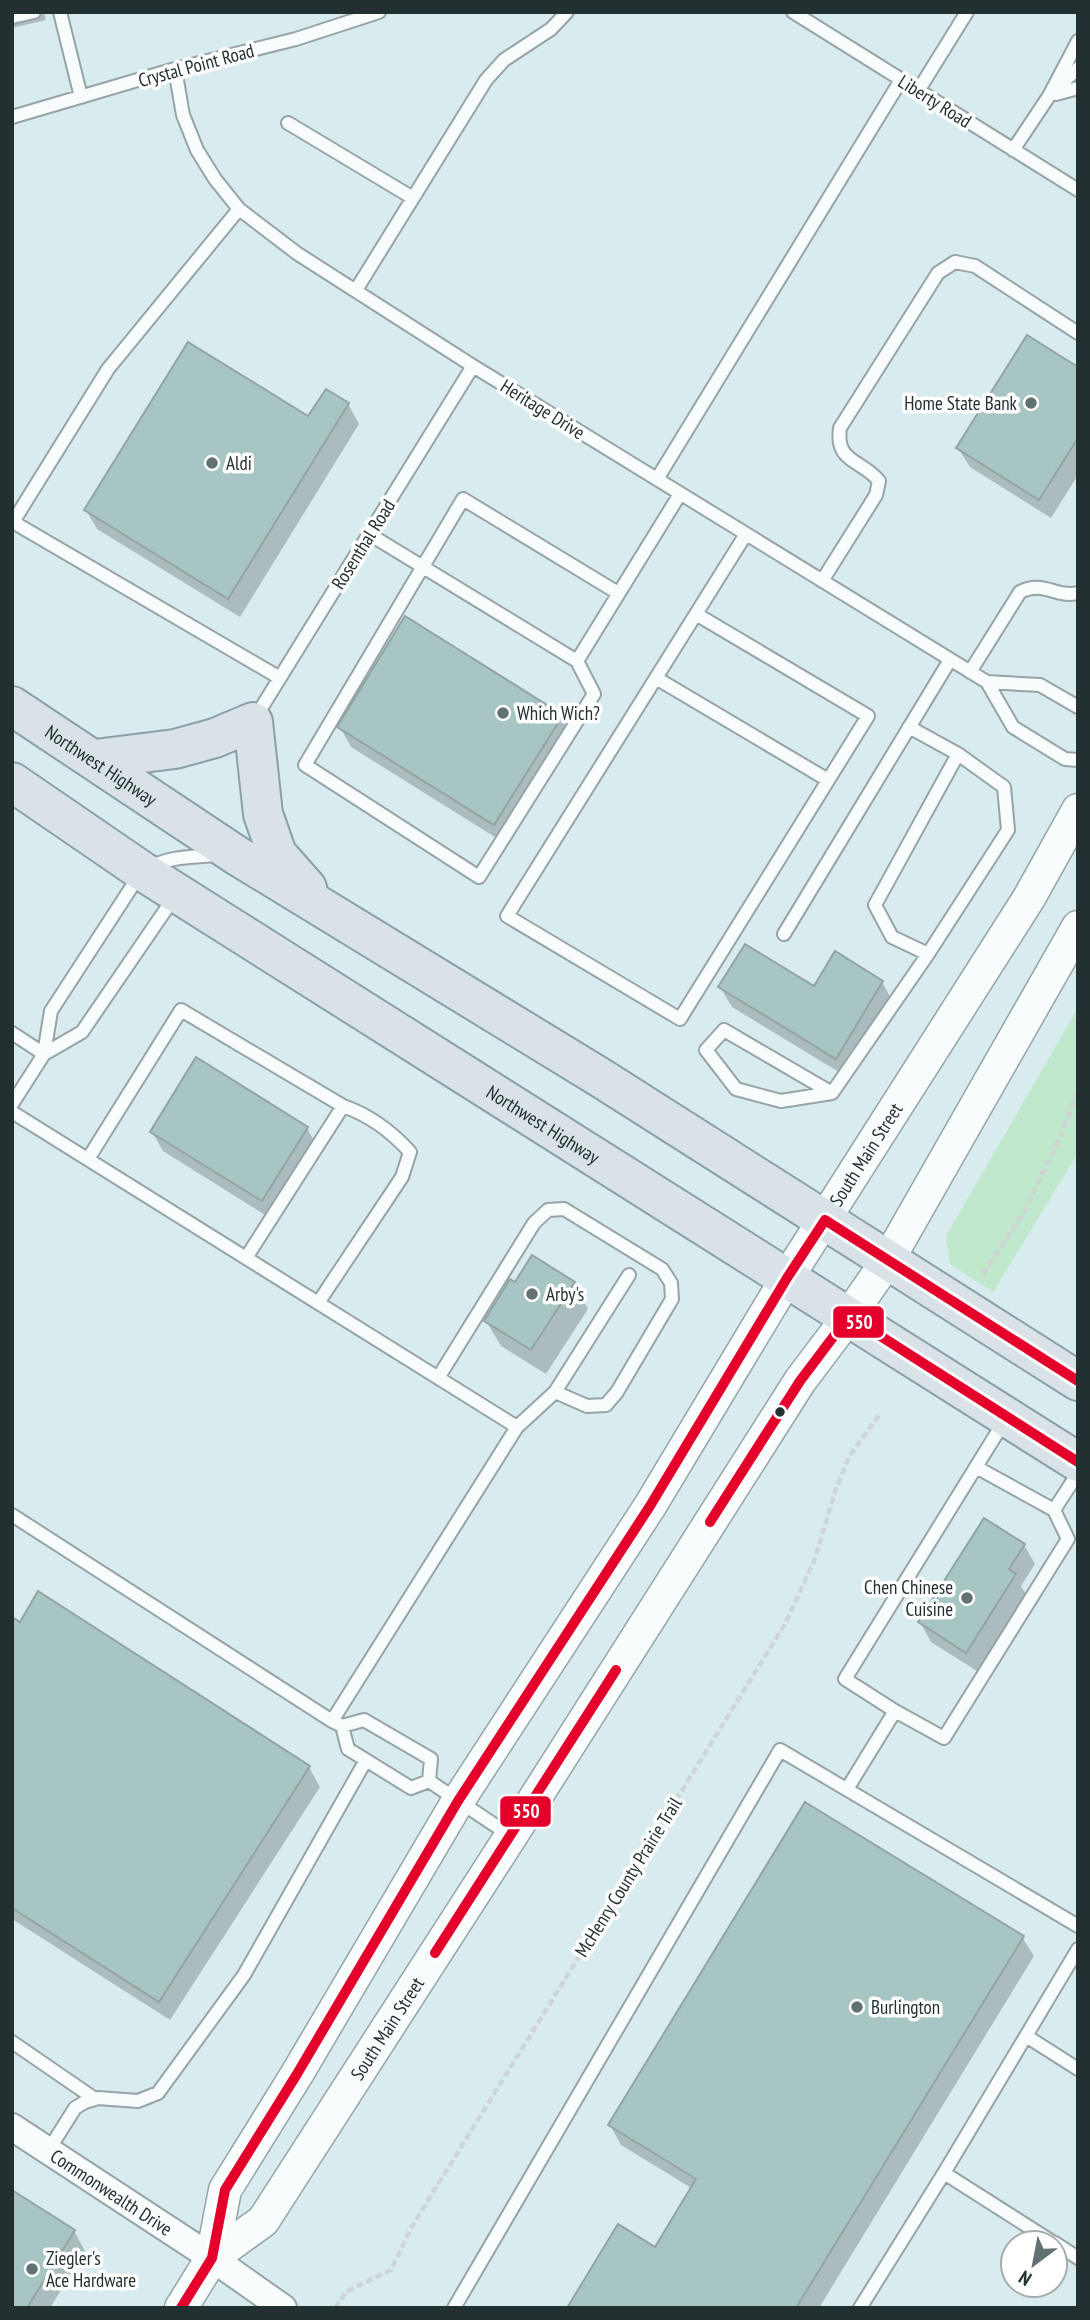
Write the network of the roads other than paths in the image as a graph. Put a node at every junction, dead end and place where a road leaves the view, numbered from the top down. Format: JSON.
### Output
{"nodes":[{"id":1,"x":33,"y":12,"type":"edge"},
{"id":2,"x":60,"y":12,"type":"edge"},
{"id":3,"x":379,"y":12,"type":"edge"},
{"id":4,"x":567,"y":12,"type":"edge"},
{"id":5,"x":793,"y":12,"type":"edge"},
{"id":6,"x":967,"y":12,"type":"edge"},
{"id":7,"x":12,"y":17,"type":"edge"},
{"id":8,"x":1078,"y":41,"type":"edge"},
{"id":9,"x":1078,"y":68,"type":"edge"},
{"id":10,"x":175,"y":69,"type":"junction"},
{"id":11,"x":901,"y":80,"type":"junction"},
{"id":12,"x":1078,"y":88,"type":"edge"},
{"id":13,"x":918,"y":90,"type":"junction"},
{"id":14,"x":1049,"y":96,"type":"junction"},
{"id":15,"x":81,"y":97,"type":"junction"},
{"id":16,"x":12,"y":117,"type":"edge"},
{"id":17,"x":288,"y":123,"type":"dead end"},
{"id":18,"x":1013,"y":150,"type":"junction"},
{"id":19,"x":1078,"y":190,"type":"edge"},
{"id":20,"x":413,"y":198,"type":"junction"},
{"id":21,"x":239,"y":209,"type":"junction"},
{"id":22,"x":356,"y":290,"type":"junction"},
{"id":23,"x":1078,"y":334,"type":"edge"},
{"id":24,"x":473,"y":366,"type":"junction"},
{"id":25,"x":657,"y":479,"type":"junction"},
{"id":26,"x":680,"y":494,"type":"junction"},
{"id":27,"x":369,"y":534,"type":"junction"},
{"id":28,"x":746,"y":534,"type":"junction"},
{"id":29,"x":422,"y":566,"type":"junction"},
{"id":30,"x":822,"y":581,"type":"junction"},
{"id":31,"x":618,"y":593,"type":"junction"},
{"id":32,"x":1078,"y":593,"type":"edge"},
{"id":33,"x":696,"y":614,"type":"junction"},
{"id":34,"x":950,"y":660,"type":"junction"},
{"id":35,"x":577,"y":661,"type":"junction"},
{"id":36,"x":970,"y":673,"type":"junction"},
{"id":37,"x":280,"y":678,"type":"junction"},
{"id":38,"x":656,"y":678,"type":"junction"},
{"id":39,"x":987,"y":682,"type":"junction"},
{"id":40,"x":12,"y":706,"type":"edge"},
{"id":41,"x":1078,"y":707,"type":"edge"},
{"id":42,"x":253,"y":722,"type":"junction"},
{"id":43,"x":909,"y":727,"type":"junction"},
{"id":44,"x":958,"y":754,"type":"junction"},
{"id":45,"x":95,"y":760,"type":"junction"},
{"id":46,"x":1078,"y":761,"type":"edge"},
{"id":47,"x":828,"y":780,"type":"junction"},
{"id":48,"x":12,"y":782,"type":"edge"},
{"id":49,"x":1078,"y":810,"type":"edge"},
{"id":50,"x":236,"y":855,"type":"junction"},
{"id":51,"x":142,"y":871,"type":"junction"},
{"id":52,"x":177,"y":893,"type":"junction"},
{"id":53,"x":326,"y":910,"type":"junction"},
{"id":54,"x":1078,"y":927,"type":"edge"},
{"id":55,"x":784,"y":934,"type":"dead end"},
{"id":56,"x":928,"y":954,"type":"junction"},
{"id":57,"x":12,"y":1034,"type":"edge"},
{"id":58,"x":44,"y":1054,"type":"junction"},
{"id":59,"x":832,"y":1093,"type":"junction"},
{"id":60,"x":12,"y":1104,"type":"edge"},
{"id":61,"x":343,"y":1106,"type":"junction"},
{"id":62,"x":12,"y":1112,"type":"edge"},
{"id":63,"x":88,"y":1159,"type":"junction"},
{"id":64,"x":825,"y":1220,"type":"junction"},
{"id":65,"x":246,"y":1258,"type":"junction"},
{"id":66,"x":888,"y":1260,"type":"junction"},
{"id":67,"x":629,"y":1275,"type":"dead end"},
{"id":68,"x":787,"y":1278,"type":"junction"},
{"id":69,"x":318,"y":1303,"type":"junction"},
{"id":70,"x":849,"y":1316,"type":"junction"},
{"id":71,"x":438,"y":1378,"type":"junction"},
{"id":72,"x":1078,"y":1381,"type":"edge"},
{"id":73,"x":555,"y":1392,"type":"junction"},
{"id":74,"x":1007,"y":1417,"type":"junction"},
{"id":75,"x":517,"y":1427,"type":"junction"},
{"id":76,"x":1078,"y":1462,"type":"edge"},
{"id":77,"x":976,"y":1467,"type":"junction"},
{"id":78,"x":1078,"y":1473,"type":"edge"},
{"id":79,"x":1054,"y":1510,"type":"junction"},
{"id":80,"x":12,"y":1515,"type":"edge"},
{"id":81,"x":895,"y":1711,"type":"junction"},
{"id":82,"x":337,"y":1723,"type":"junction"},
{"id":83,"x":366,"y":1760,"type":"junction"},
{"id":84,"x":429,"y":1781,"type":"junction"},
{"id":85,"x":846,"y":1789,"type":"junction"},
{"id":86,"x":458,"y":1801,"type":"junction"},
{"id":87,"x":511,"y":1836,"type":"junction"},
{"id":88,"x":1078,"y":1926,"type":"edge"},
{"id":89,"x":1078,"y":1949,"type":"edge"},
{"id":90,"x":1026,"y":2036,"type":"junction"},
{"id":91,"x":12,"y":2042,"type":"edge"},
{"id":92,"x":1078,"y":2069,"type":"edge"},
{"id":93,"x":95,"y":2099,"type":"junction"},
{"id":94,"x":12,"y":2127,"type":"edge"},
{"id":95,"x":48,"y":2151,"type":"junction"},
{"id":96,"x":944,"y":2173,"type":"junction"},
{"id":97,"x":1033,"y":2229,"type":"edge"},
{"id":98,"x":212,"y":2258,"type":"junction"},
{"id":99,"x":181,"y":2308,"type":"edge"},
{"id":100,"x":283,"y":2308,"type":"edge"},
{"id":101,"x":454,"y":2308,"type":"edge"},
{"id":102,"x":860,"y":2308,"type":"edge"}],
"edges":[{"from":1,"to":7,"type":"lane"},
{"from":2,"to":15,"type":"lane"},
{"from":3,"to":10,"type":"lane","name":"Crystal Point Road"},
{"from":4,"to":20,"type":"lane"},
{"from":5,"to":11,"type":"lane","name":"Liberty Road"},
{"from":6,"to":13,"type":"lane"},
{"from":8,"to":14,"type":"lane"},
{"from":9,"to":14,"type":"lane"},
{"from":10,"to":15,"type":"lane","name":"Crystal Point Road"},
{"from":10,"to":21,"type":"lane","name":"Heritage Drive"},
{"from":11,"to":13,"type":"lane","name":"Liberty Road"},
{"from":11,"to":25,"type":"lane"},
{"from":12,"to":14,"type":"lane"},
{"from":13,"to":18,"type":"lane","name":"Liberty Road"},
{"from":14,"to":18,"type":"lane"},
{"from":15,"to":16,"type":"lane","name":"Crystal Point Road"},
{"from":17,"to":20,"type":"lane"},
{"from":18,"to":19,"type":"lane","name":"Liberty Road"},
{"from":20,"to":22,"type":"lane"},
{"from":21,"to":22,"type":"lane","name":"Heritage Drive"},
{"from":21,"to":37,"type":"lane"},
{"from":22,"to":24,"type":"lane","name":"Heritage Drive"},
{"from":23,"to":30,"type":"lane"},
{"from":24,"to":25,"type":"lane","name":"Heritage Drive"},
{"from":24,"to":27,"type":"lane","name":"Rosenthal Road"},
{"from":25,"to":26,"type":"lane","name":"Heritage Drive"},
{"from":26,"to":28,"type":"lane","name":"Heritage Drive"},
{"from":26,"to":31,"type":"lane"},
{"from":27,"to":29,"type":"lane"},
{"from":27,"to":37,"type":"lane","name":"Rosenthal Road"},
{"from":28,"to":30,"type":"lane","name":"Heritage Drive"},
{"from":28,"to":33,"type":"lane"},
{"from":29,"to":31,"type":"lane"},
{"from":29,"to":35,"type":"lane"},
{"from":29,"to":35,"type":"lane"},
{"from":30,"to":34,"type":"lane","name":"Heritage Drive"},
{"from":31,"to":35,"type":"lane"},
{"from":32,"to":36,"type":"lane"},
{"from":33,"to":38,"type":"lane"},
{"from":33,"to":47,"type":"lane"},
{"from":34,"to":36,"type":"lane","name":"Heritage Drive"},
{"from":34,"to":43,"type":"lane"},
{"from":36,"to":39,"type":"lane","name":"Heritage Drive"},
{"from":37,"to":42,"type":"lane","name":"Rosenthal Road"},
{"from":38,"to":47,"type":"lane"},
{"from":38,"to":47,"type":"lane"},
{"from":39,"to":41,"type":"lane","name":"Heritage Drive"},
{"from":39,"to":46,"type":"lane"},
{"from":40,"to":45,"type":"main road","name":"Northwest Highway"},
{"from":42,"to":45,"type":"main road"},
{"from":42,"to":53,"type":"main road"},
{"from":43,"to":44,"type":"lane"},
{"from":43,"to":55,"type":"lane"},
{"from":44,"to":56,"type":"lane"},
{"from":44,"to":56,"type":"lane"},
{"from":45,"to":50,"type":"main road","name":"Northwest Highway"},
{"from":48,"to":51,"type":"main road","name":"Northwest Highway"},
{"from":49,"to":64,"type":"street","name":"South Main Street"},
{"from":50,"to":51,"type":"lane"},
{"from":50,"to":53,"type":"main road","name":"Northwest Highway"},
{"from":51,"to":52,"type":"main road","name":"Northwest Highway"},
{"from":51,"to":58,"type":"lane"},
{"from":52,"to":58,"type":"lane"},
{"from":52,"to":68,"type":"main road","name":"Northwest Highway"},
{"from":53,"to":64,"type":"main road","name":"Northwest Highway"},
{"from":54,"to":66,"type":"street","name":"South Main Street"},
{"from":56,"to":59,"type":"lane"},
{"from":57,"to":58,"type":"lane"},
{"from":58,"to":60,"type":"lane"},
{"from":59,"to":59,"type":"lane"},
{"from":61,"to":63,"type":"lane"},
{"from":61,"to":65,"type":"lane"},
{"from":61,"to":69,"type":"lane"},
{"from":62,"to":63,"type":"lane"},
{"from":63,"to":65,"type":"lane"},
{"from":64,"to":66,"type":"main road","name":"Northwest Highway"},
{"from":64,"to":68,"type":"street","name":"South Main Street"},
{"from":65,"to":69,"type":"lane"},
{"from":66,"to":70,"type":"street","name":"South Main Street"},
{"from":66,"to":72,"type":"main road","name":"Northwest Highway"},
{"from":67,"to":73,"type":"lane"},
{"from":68,"to":70,"type":"main road","name":"Northwest Highway"},
{"from":68,"to":86,"type":"street","name":"South Main Street"},
{"from":69,"to":71,"type":"lane"},
{"from":70,"to":74,"type":"main road","name":"Northwest Highway"},
{"from":70,"to":87,"type":"street","name":"South Main Street"},
{"from":71,"to":73,"type":"lane"},
{"from":71,"to":75,"type":"lane"},
{"from":73,"to":75,"type":"lane"},
{"from":74,"to":76,"type":"main road","name":"Northwest Highway"},
{"from":74,"to":77,"type":"lane"},
{"from":75,"to":82,"type":"lane"},
{"from":77,"to":79,"type":"lane"},
{"from":77,"to":81,"type":"lane"},
{"from":78,"to":79,"type":"lane"},
{"from":79,"to":81,"type":"lane"},
{"from":80,"to":82,"type":"lane"},
{"from":81,"to":85,"type":"lane"},
{"from":82,"to":83,"type":"lane"},
{"from":82,"to":84,"type":"lane"},
{"from":83,"to":84,"type":"lane"},
{"from":83,"to":93,"type":"lane"},
{"from":84,"to":86,"type":"lane"},
{"from":85,"to":88,"type":"lane"},
{"from":85,"to":101,"type":"lane"},
{"from":86,"to":87,"type":"lane"},
{"from":86,"to":98,"type":"street","name":"South Main Street"},
{"from":87,"to":98,"type":"street","name":"South Main Street"},
{"from":89,"to":90,"type":"lane"},
{"from":90,"to":92,"type":"lane"},
{"from":90,"to":96,"type":"lane"},
{"from":91,"to":93,"type":"lane"},
{"from":93,"to":95,"type":"lane"},
{"from":94,"to":95,"type":"street","name":"Commonwealth Drive"},
{"from":95,"to":98,"type":"street","name":"Commonwealth Drive"},
{"from":96,"to":97,"type":"lane"},
{"from":96,"to":102,"type":"lane"},
{"from":98,"to":99,"type":"street","name":"South Main Street"},
{"from":98,"to":100,"type":"street","name":"Commonwealth Drive"}]}
